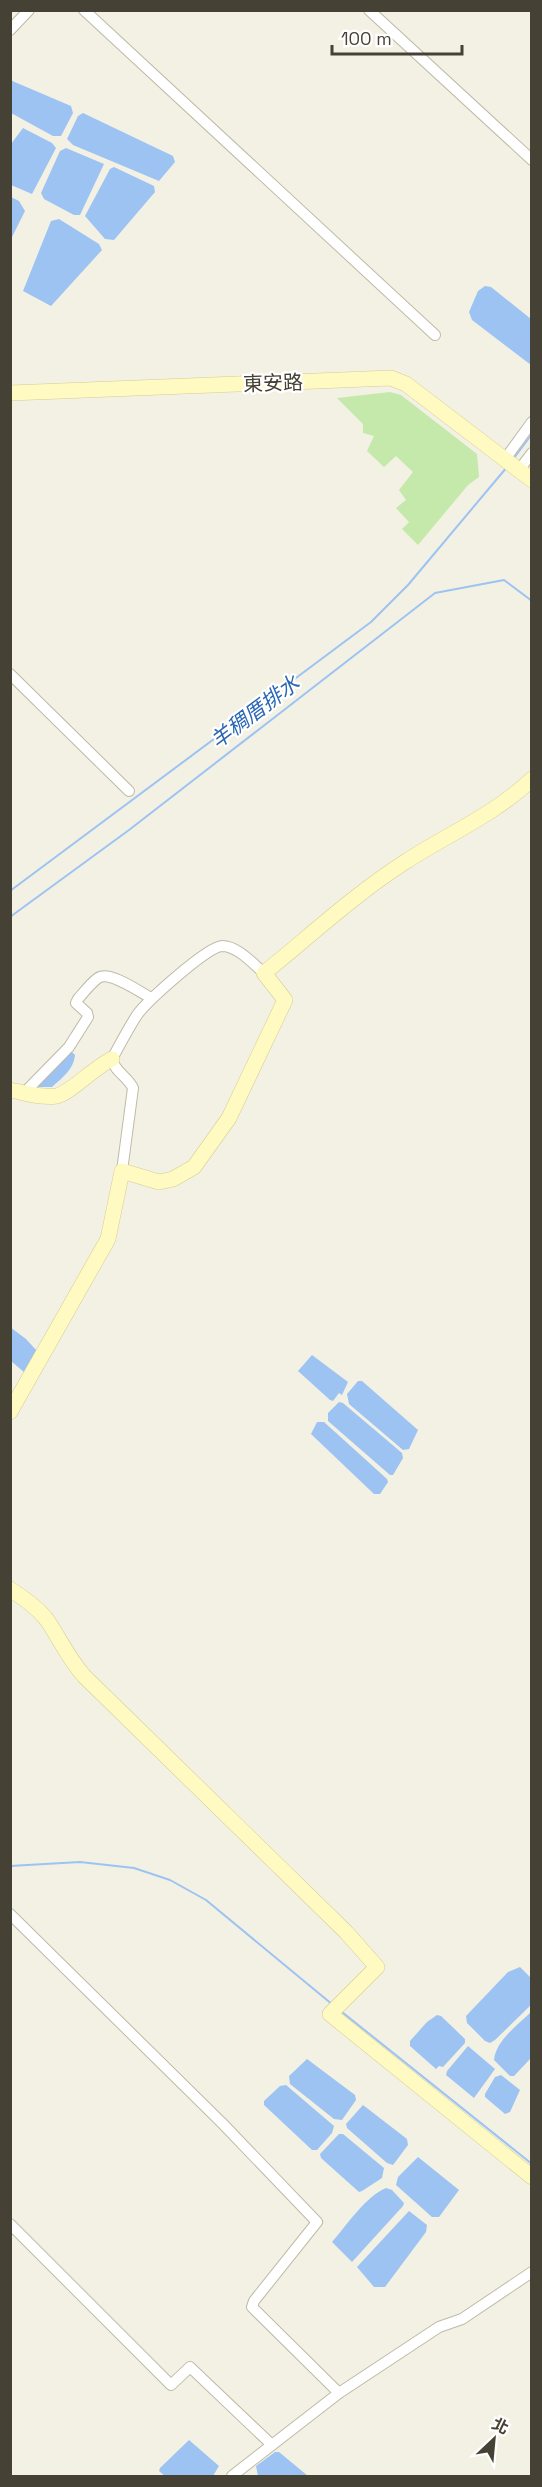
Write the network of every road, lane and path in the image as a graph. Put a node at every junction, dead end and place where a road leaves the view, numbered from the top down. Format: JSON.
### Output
{"nodes":[{"id":1,"x":29,"y":10,"type":"edge"},
{"id":2,"x":84,"y":10,"type":"edge"},
{"id":3,"x":369,"y":10,"type":"edge"},
{"id":4,"x":10,"y":30,"type":"edge"},
{"id":5,"x":531,"y":160,"type":"edge"},
{"id":6,"x":435,"y":335,"type":"dead end"},
{"id":7,"x":10,"y":393,"type":"edge"},
{"id":8,"x":531,"y":422,"type":"edge"},
{"id":9,"x":531,"y":453,"type":"edge"},
{"id":10,"x":512,"y":464,"type":"junction"},
{"id":11,"x":531,"y":480,"type":"edge"},
{"id":12,"x":10,"y":674,"type":"edge"},
{"id":13,"x":531,"y":779,"type":"edge"},
{"id":14,"x":129,"y":791,"type":"dead end"},
{"id":15,"x":264,"y":973,"type":"junction"},
{"id":16,"x":151,"y":998,"type":"junction"},
{"id":17,"x":112,"y":1059,"type":"junction"},
{"id":18,"x":17,"y":1091,"type":"edge"},
{"id":19,"x":122,"y":1171,"type":"junction"},
{"id":20,"x":10,"y":1412,"type":"edge"},
{"id":21,"x":10,"y":1589,"type":"edge"},
{"id":22,"x":10,"y":1914,"type":"edge"},
{"id":23,"x":531,"y":2177,"type":"edge"},
{"id":24,"x":10,"y":2224,"type":"edge"},
{"id":25,"x":531,"y":2272,"type":"edge"},
{"id":26,"x":339,"y":2393,"type":"junction"},
{"id":27,"x":272,"y":2445,"type":"junction"},
{"id":28,"x":232,"y":2476,"type":"edge"}],
"edges":[{"from":1,"to":4,"type":"street"},
{"from":2,"to":6,"type":"street"},
{"from":3,"to":5,"type":"street"},
{"from":7,"to":10,"type":"street","name":"東安路"},
{"from":8,"to":10,"type":"street"},
{"from":9,"to":10,"type":"street"},
{"from":10,"to":11,"type":"street","name":"東安路"},
{"from":12,"to":14,"type":"street"},
{"from":13,"to":15,"type":"street"},
{"from":15,"to":16,"type":"street"},
{"from":15,"to":19,"type":"street"},
{"from":16,"to":17,"type":"street"},
{"from":16,"to":18,"type":"street"},
{"from":17,"to":18,"type":"street"},
{"from":17,"to":19,"type":"street"},
{"from":19,"to":20,"type":"street"},
{"from":21,"to":23,"type":"street"},
{"from":22,"to":26,"type":"street"},
{"from":24,"to":27,"type":"street"},
{"from":25,"to":26,"type":"street"},
{"from":26,"to":27,"type":"street"},
{"from":27,"to":28,"type":"street"}]}
